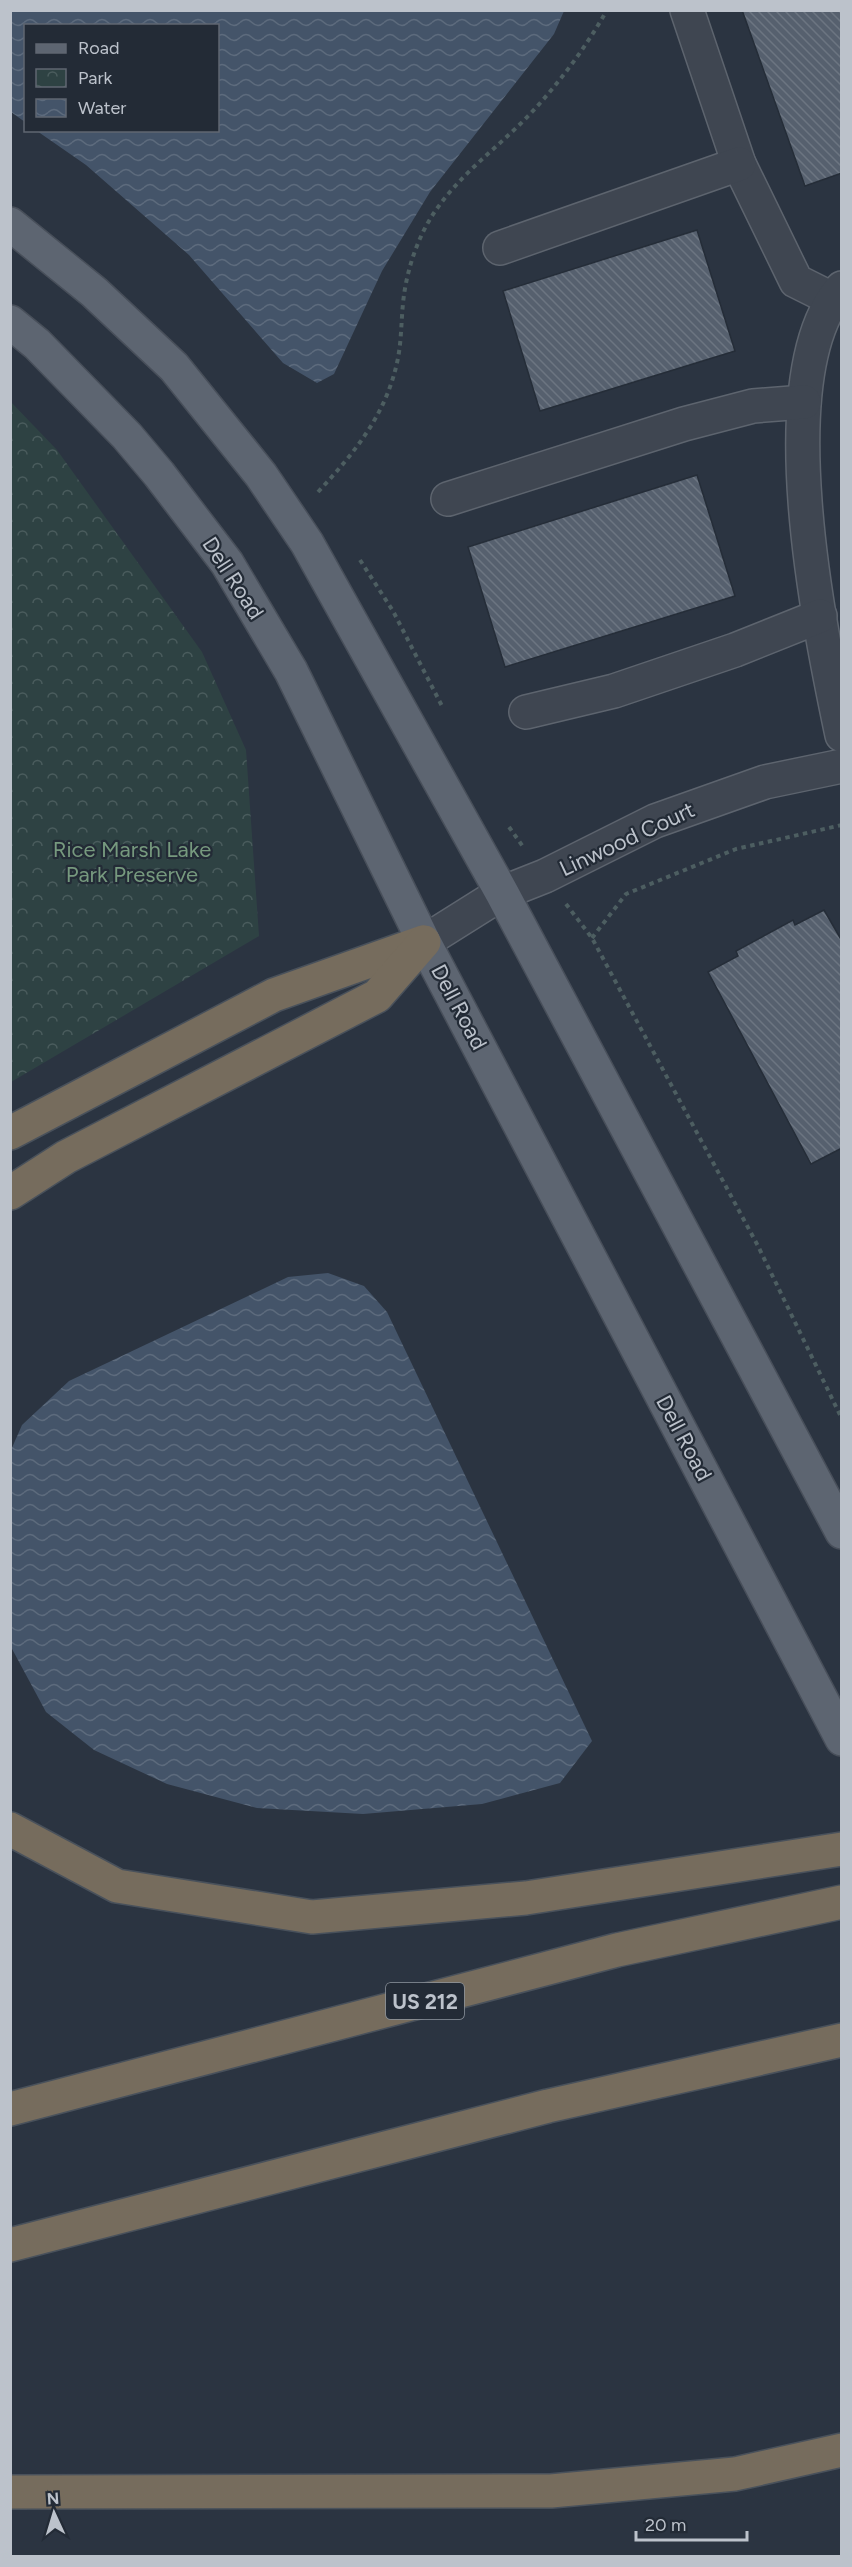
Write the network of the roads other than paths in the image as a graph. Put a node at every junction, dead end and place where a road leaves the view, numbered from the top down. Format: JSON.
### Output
{"nodes":[{"id":1,"x":687,"y":10,"type":"edge"},
{"id":2,"x":739,"y":164,"type":"junction"},
{"id":3,"x":10,"y":224,"type":"edge"},
{"id":4,"x":500,"y":248,"type":"dead end"},
{"id":5,"x":837,"y":294,"type":"edge"},
{"id":6,"x":10,"y":322,"type":"edge"},
{"id":7,"x":804,"y":402,"type":"junction"},
{"id":8,"x":448,"y":499,"type":"dead end"},
{"id":9,"x":820,"y":616,"type":"junction"},
{"id":10,"x":526,"y":712,"type":"dead end"},
{"id":11,"x":842,"y":735,"type":"edge"},
{"id":12,"x":842,"y":766,"type":"edge"},
{"id":13,"x":502,"y":893,"type":"junction"},
{"id":14,"x":424,"y":942,"type":"junction"},
{"id":15,"x":10,"y":1133,"type":"edge"},
{"id":16,"x":10,"y":1193,"type":"edge"},
{"id":17,"x":842,"y":1532,"type":"edge"},
{"id":18,"x":837,"y":1731,"type":"edge"},
{"id":19,"x":10,"y":1829,"type":"edge"},
{"id":20,"x":842,"y":1849,"type":"edge"},
{"id":21,"x":842,"y":1902,"type":"edge"},
{"id":22,"x":842,"y":2040,"type":"edge"},
{"id":23,"x":10,"y":2109,"type":"edge"},
{"id":24,"x":10,"y":2245,"type":"edge"},
{"id":25,"x":842,"y":2450,"type":"edge"},
{"id":26,"x":10,"y":2492,"type":"edge"}],
"edges":[{"from":1,"to":2,"type":"street"},
{"from":2,"to":4,"type":"street"},
{"from":2,"to":5,"type":"street"},
{"from":3,"to":13,"type":"main road"},
{"from":5,"to":7,"type":"street"},
{"from":6,"to":14,"type":"main road","name":"Dell Road"},
{"from":7,"to":8,"type":"street"},
{"from":7,"to":9,"type":"street"},
{"from":9,"to":10,"type":"street"},
{"from":9,"to":11,"type":"street"},
{"from":12,"to":13,"type":"street","name":"Linwood Court"},
{"from":13,"to":14,"type":"street","name":"Linwood Court"},
{"from":13,"to":17,"type":"main road"},
{"from":14,"to":15,"type":"highway"},
{"from":14,"to":16,"type":"highway"},
{"from":14,"to":18,"type":"main road","name":"Dell Road"},
{"from":19,"to":20,"type":"highway"},
{"from":21,"to":23,"type":"highway","number":"US 212"},
{"from":22,"to":24,"type":"highway"},
{"from":25,"to":26,"type":"highway"}]}
